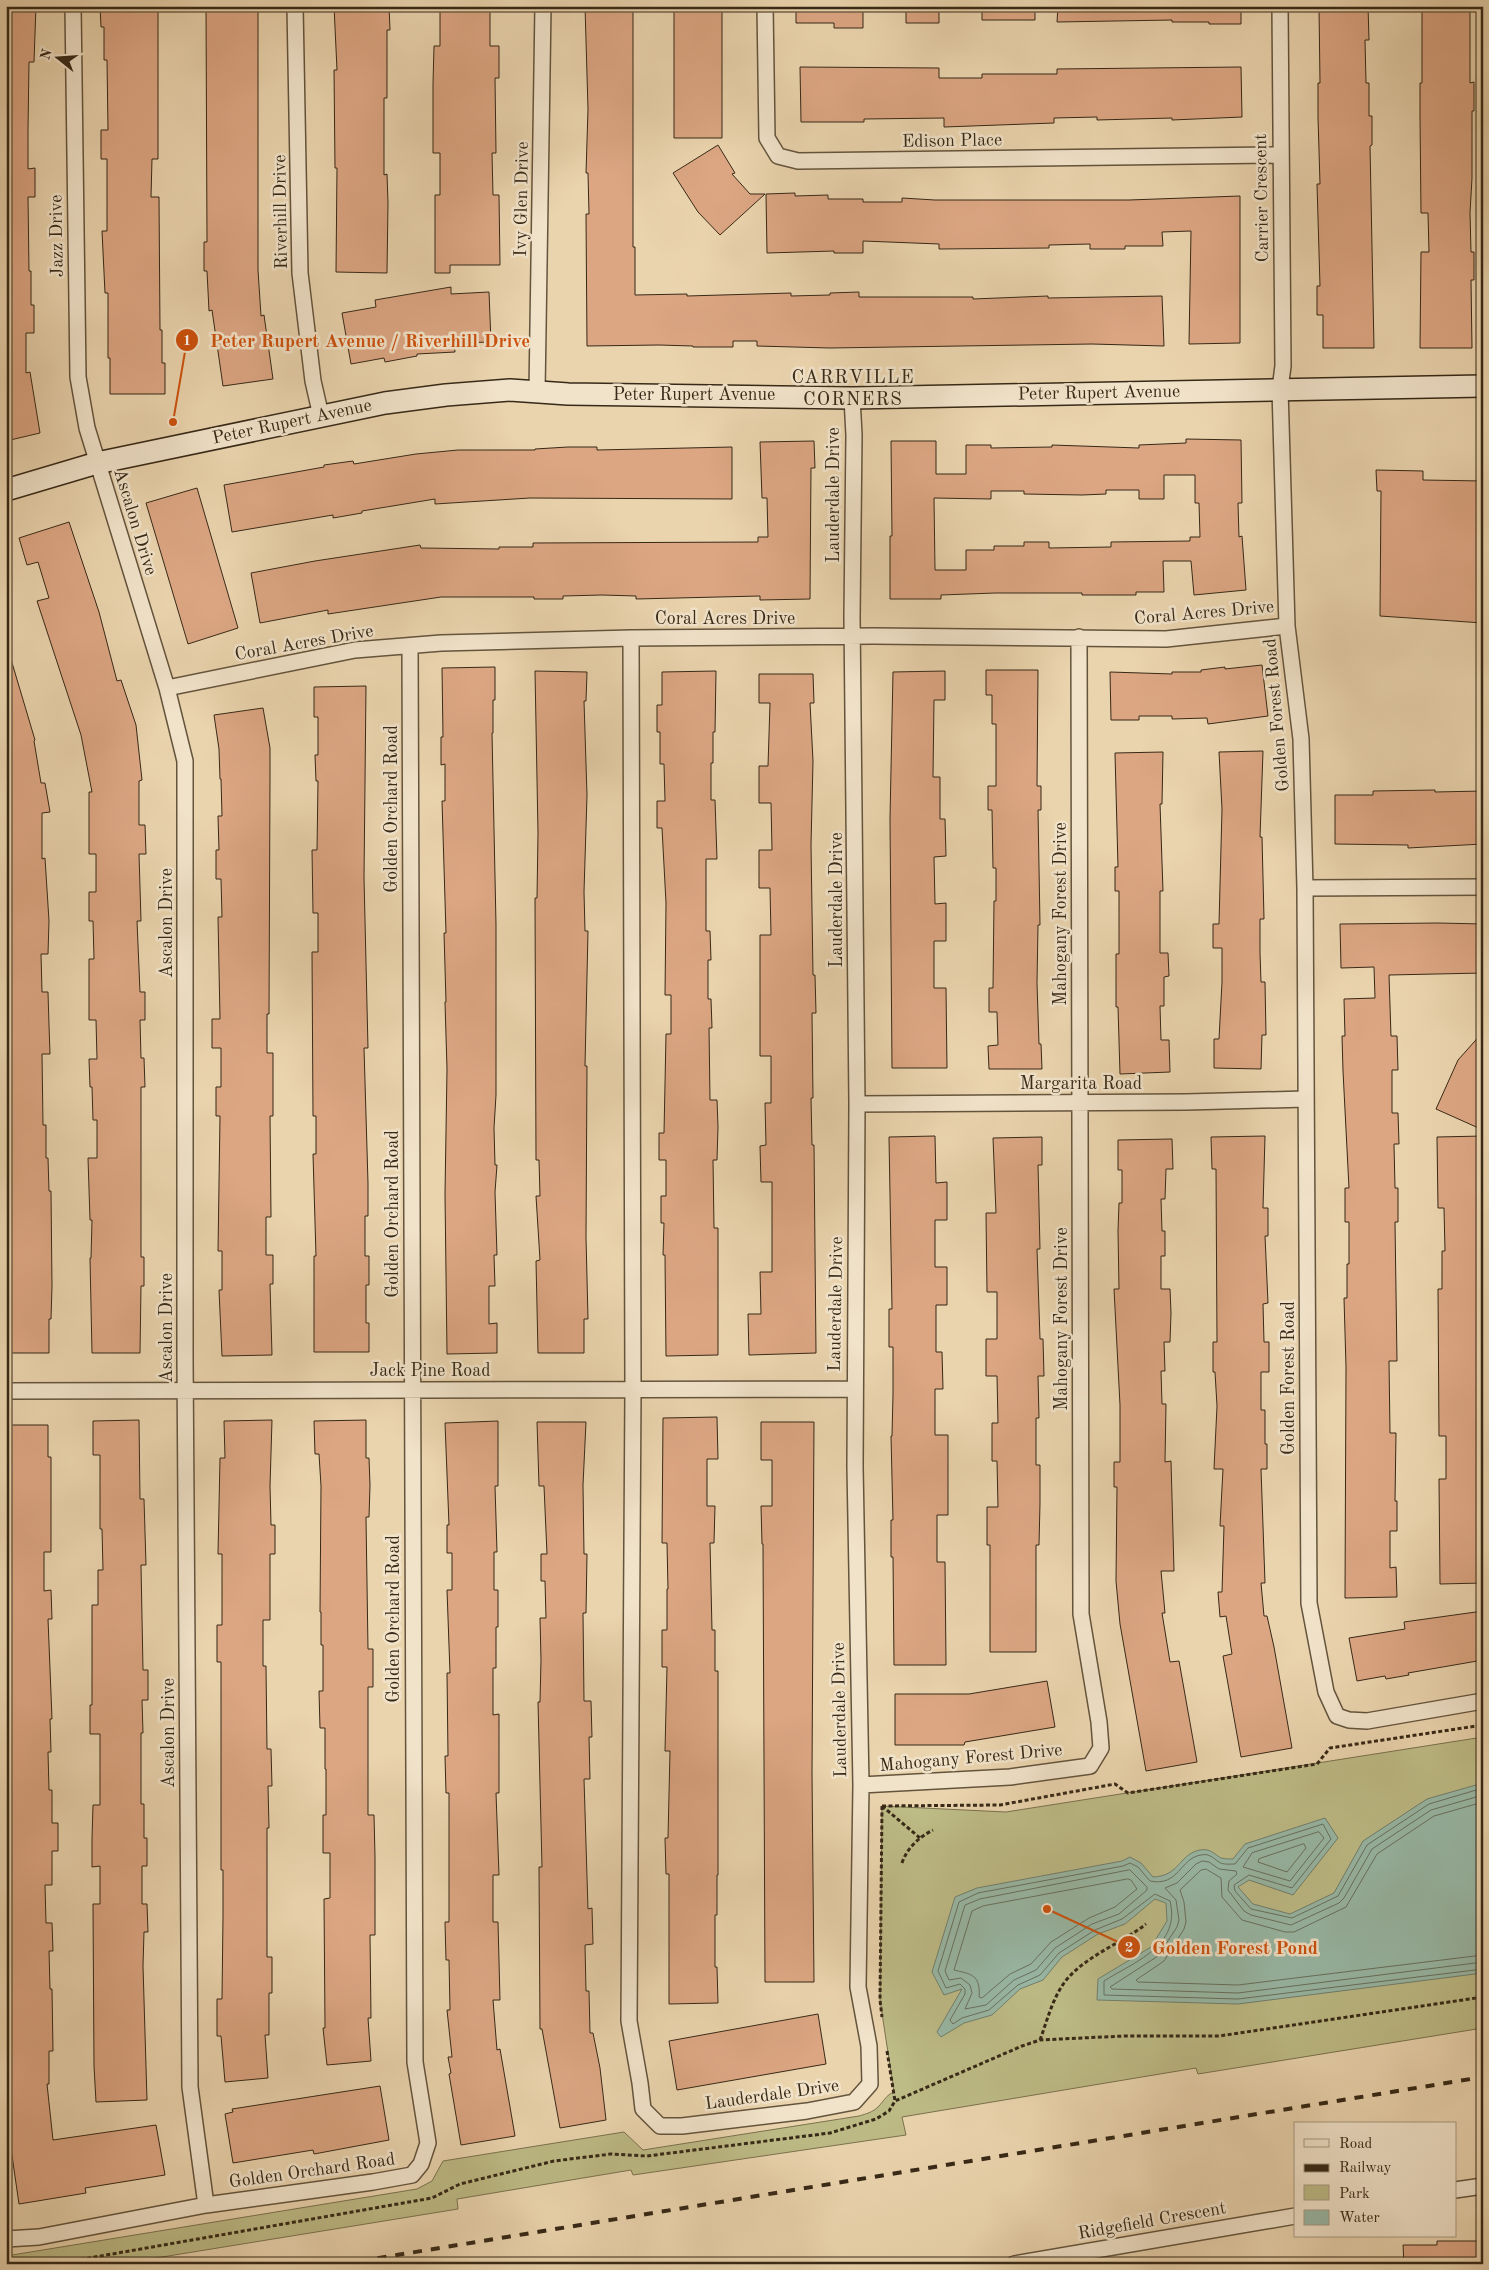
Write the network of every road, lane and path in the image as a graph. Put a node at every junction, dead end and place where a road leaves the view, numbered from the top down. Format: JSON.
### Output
{"nodes":[{"id":1,"x":73,"y":6,"type":"edge"},
{"id":2,"x":295,"y":6,"type":"edge"},
{"id":3,"x":544,"y":6,"type":"edge"},
{"id":4,"x":765,"y":6,"type":"edge"},
{"id":5,"x":1280,"y":6,"type":"edge"},
{"id":6,"x":1280,"y":156,"type":"junction"},
{"id":7,"x":1483,"y":386,"type":"edge"},
{"id":8,"x":1280,"y":389,"type":"junction"},
{"id":9,"x":537,"y":392,"type":"junction"},
{"id":10,"x":852,"y":398,"type":"junction"},
{"id":11,"x":321,"y":416,"type":"junction"},
{"id":12,"x":97,"y":463,"type":"junction"},
{"id":13,"x":6,"y":490,"type":"edge"},
{"id":14,"x":1287,"y":626,"type":"junction"},
{"id":15,"x":1079,"y":637,"type":"junction"},
{"id":16,"x":631,"y":638,"type":"junction"},
{"id":17,"x":854,"y":638,"type":"junction"},
{"id":18,"x":410,"y":646,"type":"junction"},
{"id":19,"x":167,"y":688,"type":"junction"},
{"id":20,"x":1483,"y":887,"type":"edge"},
{"id":21,"x":1305,"y":888,"type":"junction"},
{"id":22,"x":1306,"y":1099,"type":"junction"},
{"id":23,"x":1079,"y":1102,"type":"junction"},
{"id":24,"x":857,"y":1104,"type":"junction"},
{"id":25,"x":633,"y":1389,"type":"junction"},
{"id":26,"x":854,"y":1389,"type":"junction"},
{"id":27,"x":186,"y":1390,"type":"junction"},
{"id":28,"x":412,"y":1390,"type":"junction"},
{"id":29,"x":6,"y":1391,"type":"edge"},
{"id":30,"x":1483,"y":1701,"type":"edge"},
{"id":31,"x":1483,"y":1725,"type":"edge"},
{"id":32,"x":861,"y":1785,"type":"junction"},
{"id":33,"x":882,"y":1806,"type":"junction"},
{"id":34,"x":933,"y":1830,"type":"dead end"},
{"id":35,"x":920,"y":1838,"type":"junction"},
{"id":36,"x":902,"y":1863,"type":"dead end"},
{"id":37,"x":1146,"y":1924,"type":"dead end"},
{"id":38,"x":883,"y":2019,"type":"dead end"},
{"id":39,"x":1040,"y":2040,"type":"dead end"},
{"id":40,"x":887,"y":2047,"type":"dead end"},
{"id":41,"x":895,"y":2101,"type":"dead end"},
{"id":42,"x":1483,"y":2186,"type":"edge"},
{"id":43,"x":1456,"y":2190,"type":"edge"},
{"id":44,"x":206,"y":2205,"type":"junction"},
{"id":45,"x":1294,"y":2216,"type":"edge"},
{"id":46,"x":6,"y":2239,"type":"edge"},
{"id":47,"x":1014,"y":2264,"type":"edge"}],
"edges":[{"from":1,"to":12,"type":"street","name":"Jazz Drive"},
{"from":2,"to":11,"type":"street","name":"Riverhill Drive"},
{"from":3,"to":9,"type":"street","name":"Ivy Glen Drive"},
{"from":4,"to":6,"type":"street","name":"Edison Place"},
{"from":5,"to":6,"type":"street","name":"Carrier Crescent"},
{"from":6,"to":8,"type":"street","name":"Carrier Crescent"},
{"from":7,"to":8,"type":"street","name":"Peter Rupert Avenue"},
{"from":8,"to":10,"type":"street","name":"Peter Rupert Avenue"},
{"from":8,"to":14,"type":"street","name":"Golden Forest Road"},
{"from":9,"to":10,"type":"street","name":"Peter Rupert Avenue"},
{"from":9,"to":11,"type":"street","name":"Peter Rupert Avenue"},
{"from":10,"to":17,"type":"street","name":"Lauderdale Drive"},
{"from":11,"to":12,"type":"street","name":"Peter Rupert Avenue"},
{"from":12,"to":13,"type":"street","name":"Peter Rupert Avenue"},
{"from":12,"to":19,"type":"street","name":"Ascalon Drive"},
{"from":14,"to":15,"type":"street","name":"Coral Acres Drive"},
{"from":14,"to":21,"type":"street","name":"Golden Forest Road"},
{"from":15,"to":17,"type":"street","name":"Coral Acres Drive"},
{"from":15,"to":23,"type":"street","name":"Mahogany Forest Drive"},
{"from":16,"to":17,"type":"street","name":"Coral Acres Drive"},
{"from":16,"to":18,"type":"street","name":"Coral Acres Drive"},
{"from":16,"to":25,"type":"street","name":"Lauderdale Drive"},
{"from":17,"to":24,"type":"street","name":"Lauderdale Drive"},
{"from":18,"to":19,"type":"street","name":"Coral Acres Drive"},
{"from":18,"to":28,"type":"street","name":"Golden Orchard Road"},
{"from":19,"to":27,"type":"street","name":"Ascalon Drive"},
{"from":20,"to":21,"type":"street"},
{"from":21,"to":22,"type":"street","name":"Golden Forest Road"},
{"from":22,"to":23,"type":"street","name":"Margarita Road"},
{"from":22,"to":30,"type":"street","name":"Golden Forest Road"},
{"from":23,"to":24,"type":"street","name":"Margarita Road"},
{"from":23,"to":32,"type":"street","name":"Mahogany Forest Drive"},
{"from":24,"to":26,"type":"street","name":"Lauderdale Drive"},
{"from":25,"to":26,"type":"street","name":"Jack Pine Road"},
{"from":25,"to":28,"type":"street","name":"Jack Pine Road"},
{"from":25,"to":32,"type":"street","name":"Lauderdale Drive"},
{"from":26,"to":32,"type":"street","name":"Lauderdale Drive"},
{"from":27,"to":28,"type":"street","name":"Jack Pine Road"},
{"from":27,"to":29,"type":"street","name":"Jack Pine Road"},
{"from":27,"to":44,"type":"street","name":"Ascalon Drive"},
{"from":28,"to":44,"type":"street","name":"Golden Orchard Road"},
{"from":31,"to":33,"type":"path"},
{"from":33,"to":35,"type":"path"},
{"from":33,"to":38,"type":"path"},
{"from":34,"to":35,"type":"path"},
{"from":35,"to":36,"type":"path"},
{"from":37,"to":39,"type":"path"},
{"from":40,"to":41,"type":"path"},
{"from":42,"to":43,"type":"street"},
{"from":44,"to":46,"type":"street","name":"Golden Orchard Road"},
{"from":45,"to":47,"type":"street","name":"Ridgefield Crescent"}]}
